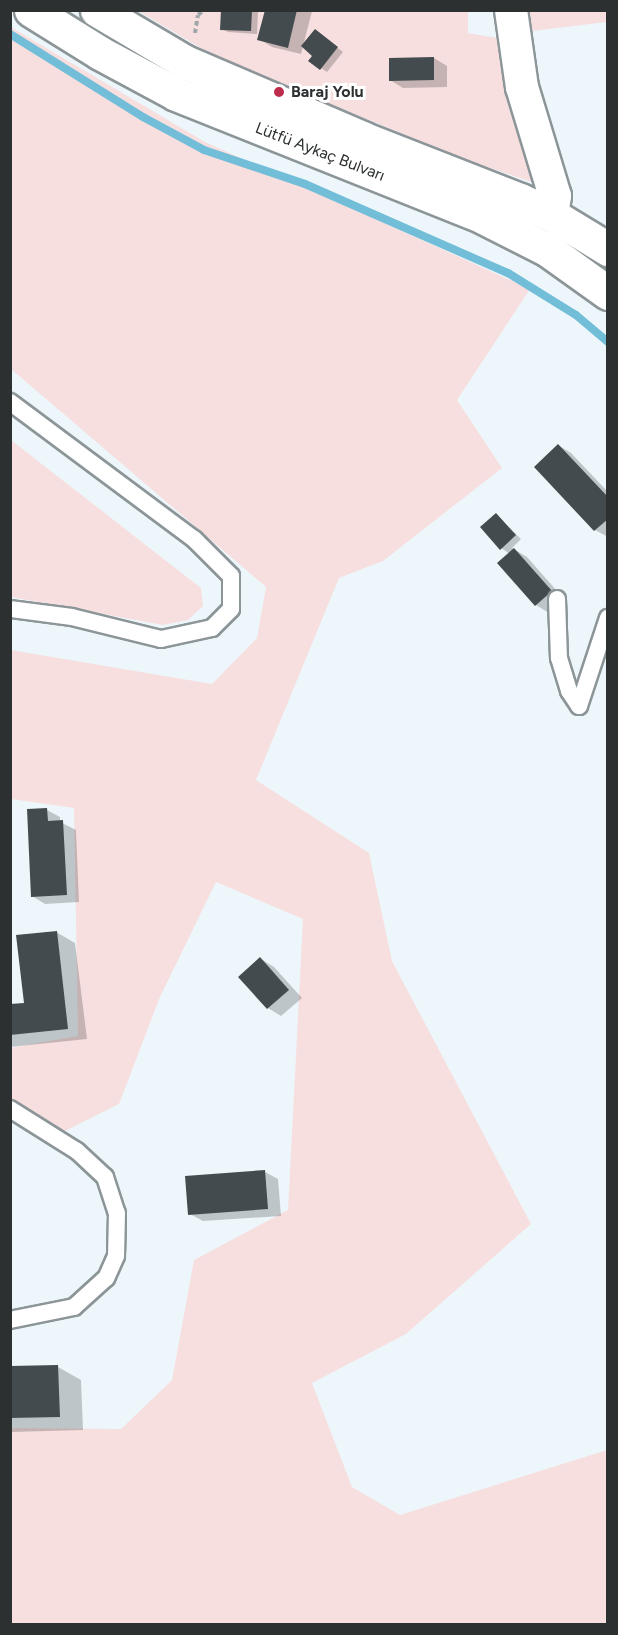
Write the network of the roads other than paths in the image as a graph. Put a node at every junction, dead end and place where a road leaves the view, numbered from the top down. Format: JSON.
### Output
{"nodes":[{"id":1,"x":31,"y":10,"type":"edge"},
{"id":2,"x":97,"y":10,"type":"edge"},
{"id":3,"x":511,"y":10,"type":"edge"},
{"id":4,"x":552,"y":215,"type":"junction"},
{"id":5,"x":608,"y":249,"type":"edge"},
{"id":6,"x":608,"y":293,"type":"edge"},
{"id":7,"x":10,"y":402,"type":"edge"},
{"id":8,"x":557,"y":599,"type":"dead end"},
{"id":9,"x":10,"y":609,"type":"edge"},
{"id":10,"x":608,"y":618,"type":"edge"},
{"id":11,"x":10,"y":1110,"type":"edge"},
{"id":12,"x":10,"y":1320,"type":"edge"}],
"edges":[{"from":1,"to":6,"type":"main road","name":"Lütfü Aykaç Bulvarı"},
{"from":2,"to":4,"type":"main road","name":"Lütfü Aykaç Bulvarı"},
{"from":3,"to":4,"type":"street"},
{"from":4,"to":5,"type":"main road","name":"Lütfü Aykaç Bulvarı"},
{"from":7,"to":9,"type":"lane"},
{"from":8,"to":10,"type":"lane"},
{"from":11,"to":12,"type":"lane"}]}
